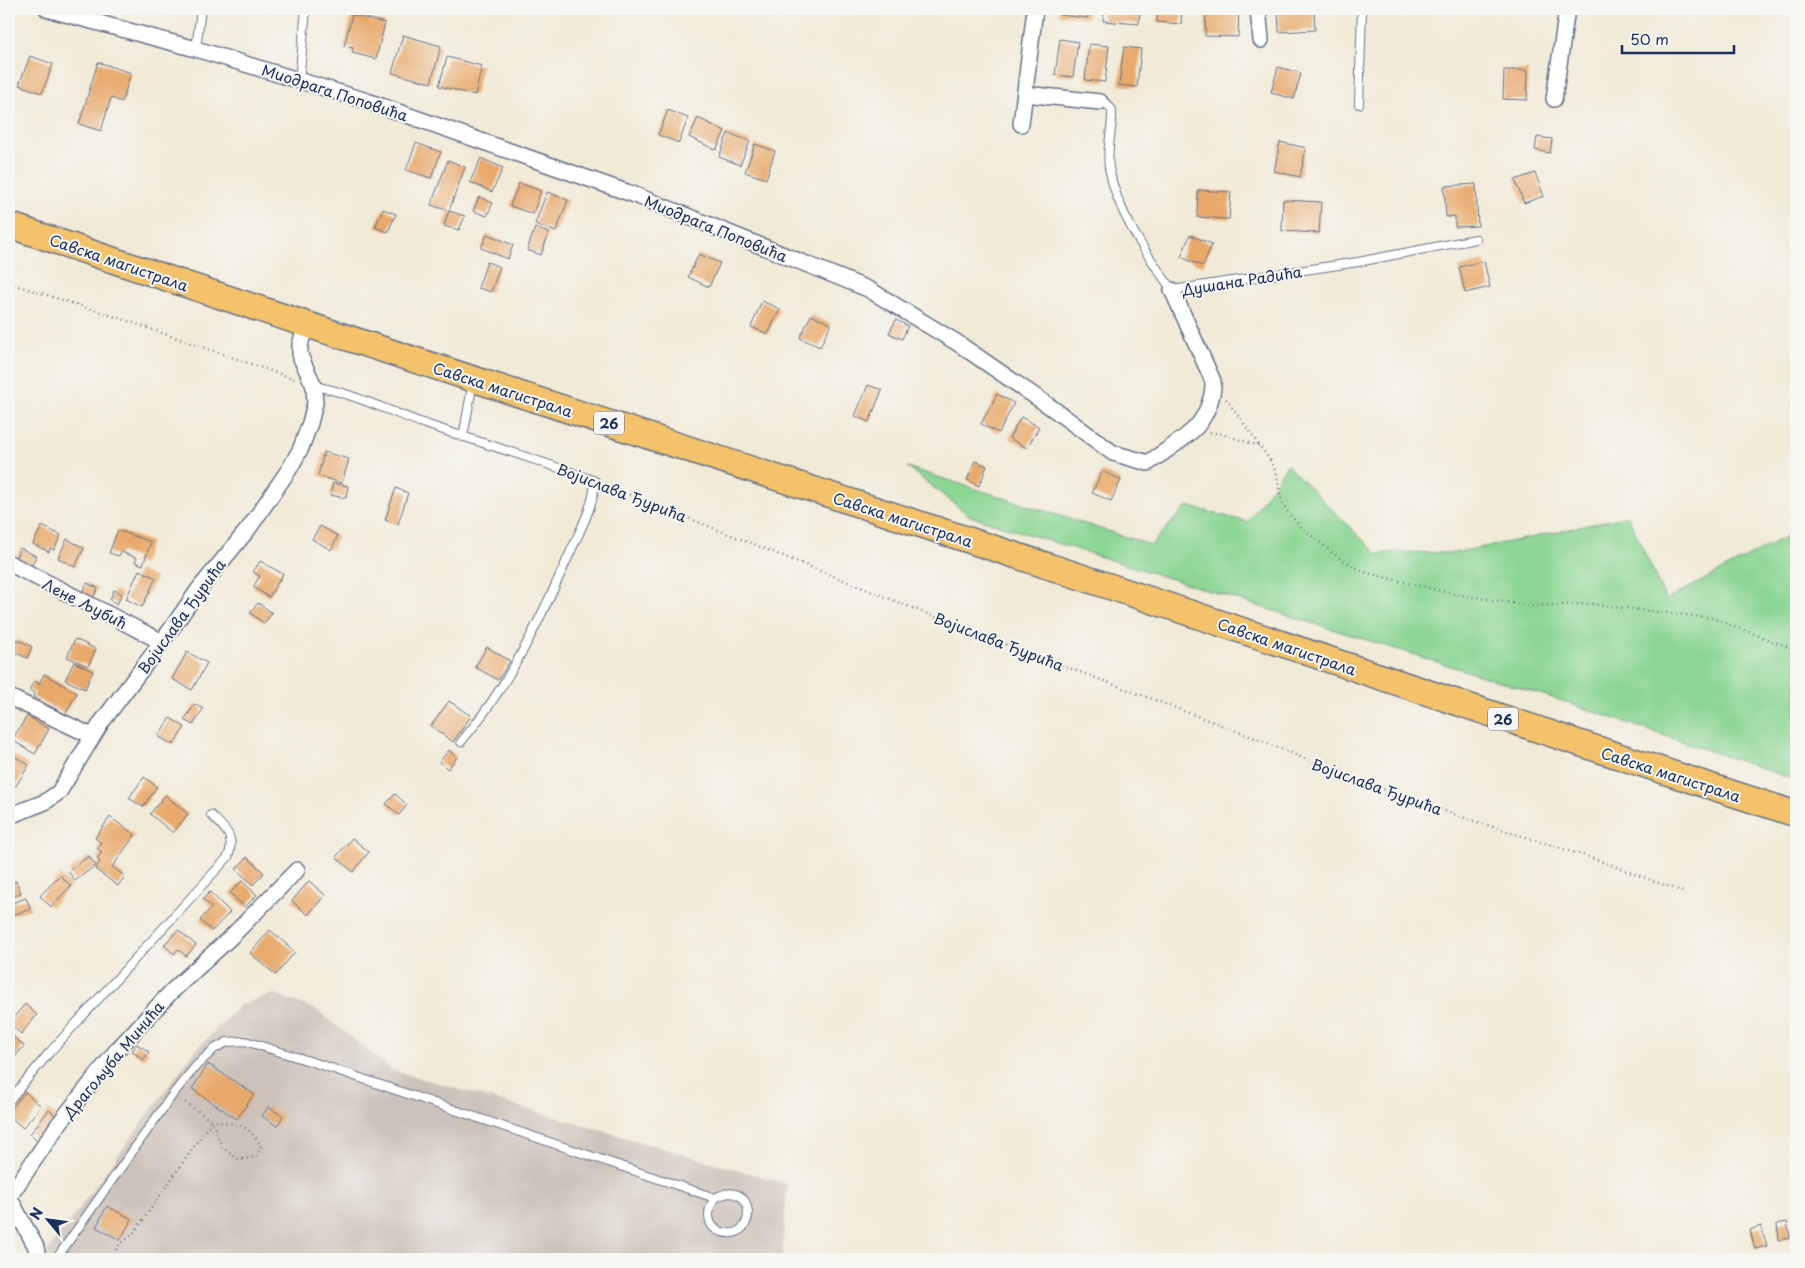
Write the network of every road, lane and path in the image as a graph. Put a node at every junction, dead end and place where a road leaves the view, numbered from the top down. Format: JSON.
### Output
{"nodes":[{"id":1,"x":47,"y":9,"type":"edge"},
{"id":2,"x":201,"y":9,"type":"edge"},
{"id":3,"x":306,"y":9,"type":"edge"},
{"id":4,"x":1035,"y":9,"type":"edge"},
{"id":5,"x":1258,"y":9,"type":"edge"},
{"id":6,"x":1362,"y":9,"type":"edge"},
{"id":7,"x":1567,"y":9,"type":"edge"},
{"id":8,"x":1261,"y":40,"type":"dead end"},
{"id":9,"x":196,"y":49,"type":"junction"},
{"id":10,"x":298,"y":79,"type":"junction"},
{"id":11,"x":1024,"y":94,"type":"junction"},
{"id":12,"x":1554,"y":98,"type":"dead end"},
{"id":13,"x":1100,"y":102,"type":"joint"},
{"id":14,"x":1359,"y":104,"type":"dead end"},
{"id":15,"x":1021,"y":124,"type":"dead end"},
{"id":16,"x":9,"y":225,"type":"edge"},
{"id":17,"x":1476,"y":239,"type":"dead end"},
{"id":18,"x":9,"y":283,"type":"edge"},
{"id":19,"x":1172,"y":290,"type":"junction"},
{"id":20,"x":306,"y":325,"type":"junction"},
{"id":21,"x":474,"y":379,"type":"junction"},
{"id":22,"x":1214,"y":381,"type":"junction"},
{"id":23,"x":314,"y":386,"type":"junction"},
{"id":24,"x":1194,"y":430,"type":"junction"},
{"id":25,"x":463,"y":437,"type":"junction"},
{"id":26,"x":1260,"y":446,"type":"junction"},
{"id":27,"x":595,"y":481,"type":"junction"},
{"id":28,"x":9,"y":563,"type":"edge"},
{"id":29,"x":162,"y":642,"type":"junction"},
{"id":30,"x":1796,"y":650,"type":"edge"},
{"id":31,"x":9,"y":697,"type":"edge"},
{"id":32,"x":92,"y":736,"type":"junction"},
{"id":33,"x":461,"y":742,"type":"dead end"},
{"id":34,"x":1796,"y":814,"type":"edge"},
{"id":35,"x":211,"y":815,"type":"dead end"},
{"id":36,"x":9,"y":816,"type":"edge"},
{"id":37,"x":297,"y":870,"type":"dead end"},
{"id":38,"x":1686,"y":893,"type":"dead end"},
{"id":39,"x":173,"y":1094,"type":"junction"},
{"id":40,"x":9,"y":1101,"type":"edge"},
{"id":41,"x":212,"y":1121,"type":"junction"},
{"id":42,"x":9,"y":1197,"type":"edge"},
{"id":43,"x":715,"y":1198,"type":"junction"},
{"id":44,"x":38,"y":1259,"type":"edge"},
{"id":45,"x":56,"y":1259,"type":"edge"},
{"id":46,"x":112,"y":1259,"type":"edge"}],
"edges":[{"from":1,"to":9,"type":"street","name":"Миодрага Поповића"},
{"from":2,"to":9,"type":"lane"},
{"from":3,"to":10,"type":"lane"},
{"from":4,"to":11,"type":"street"},
{"from":5,"to":8,"type":"street"},
{"from":6,"to":14,"type":"lane"},
{"from":7,"to":12,"type":"street"},
{"from":9,"to":10,"type":"street","name":"Миодрага Поповића"},
{"from":10,"to":24,"type":"street","name":"Миодрага Поповића"},
{"from":11,"to":13,"type":"street","name":"Душана Радића"},
{"from":11,"to":15,"type":"street"},
{"from":13,"to":19,"type":"lane","name":"Душана Радића"},
{"from":16,"to":20,"type":"main road","name":"Савска магистрала","number":"26"},
{"from":17,"to":19,"type":"lane","name":"Душана Радића"},
{"from":18,"to":23,"type":"path"},
{"from":19,"to":22,"type":"street"},
{"from":20,"to":21,"type":"main road","name":"Савска магистрала","number":"26"},
{"from":20,"to":23,"type":"street","name":"Војислава Ђурића"},
{"from":21,"to":25,"type":"lane"},
{"from":21,"to":34,"type":"main road","name":"Савска магистрала","number":"26"},
{"from":22,"to":24,"type":"street","name":"Миодрага Поповића"},
{"from":22,"to":26,"type":"path"},
{"from":23,"to":25,"type":"lane","name":"Војислава Ђурића"},
{"from":23,"to":29,"type":"street","name":"Војислава Ђурића"},
{"from":24,"to":26,"type":"path"},
{"from":25,"to":27,"type":"lane","name":"Војислава Ђурића"},
{"from":26,"to":30,"type":"path"},
{"from":27,"to":33,"type":"lane"},
{"from":27,"to":38,"type":"path","name":"Војислава Ђурића"},
{"from":28,"to":29,"type":"street","name":"Лене Љубић"},
{"from":29,"to":32,"type":"street","name":"Војислава Ђурића"},
{"from":31,"to":32,"type":"street"},
{"from":32,"to":36,"type":"street","name":"Војислава Ђурића"},
{"from":35,"to":40,"type":"lane"},
{"from":37,"to":42,"type":"street","name":"Драгољуба Минића"},
{"from":39,"to":41,"type":"path"},
{"from":39,"to":43,"type":"lane"},
{"from":39,"to":45,"type":"lane"},
{"from":41,"to":41,"type":"path"},
{"from":41,"to":46,"type":"path"},
{"from":42,"to":44,"type":"street"},
{"from":43,"to":43,"type":"lane"}]}
